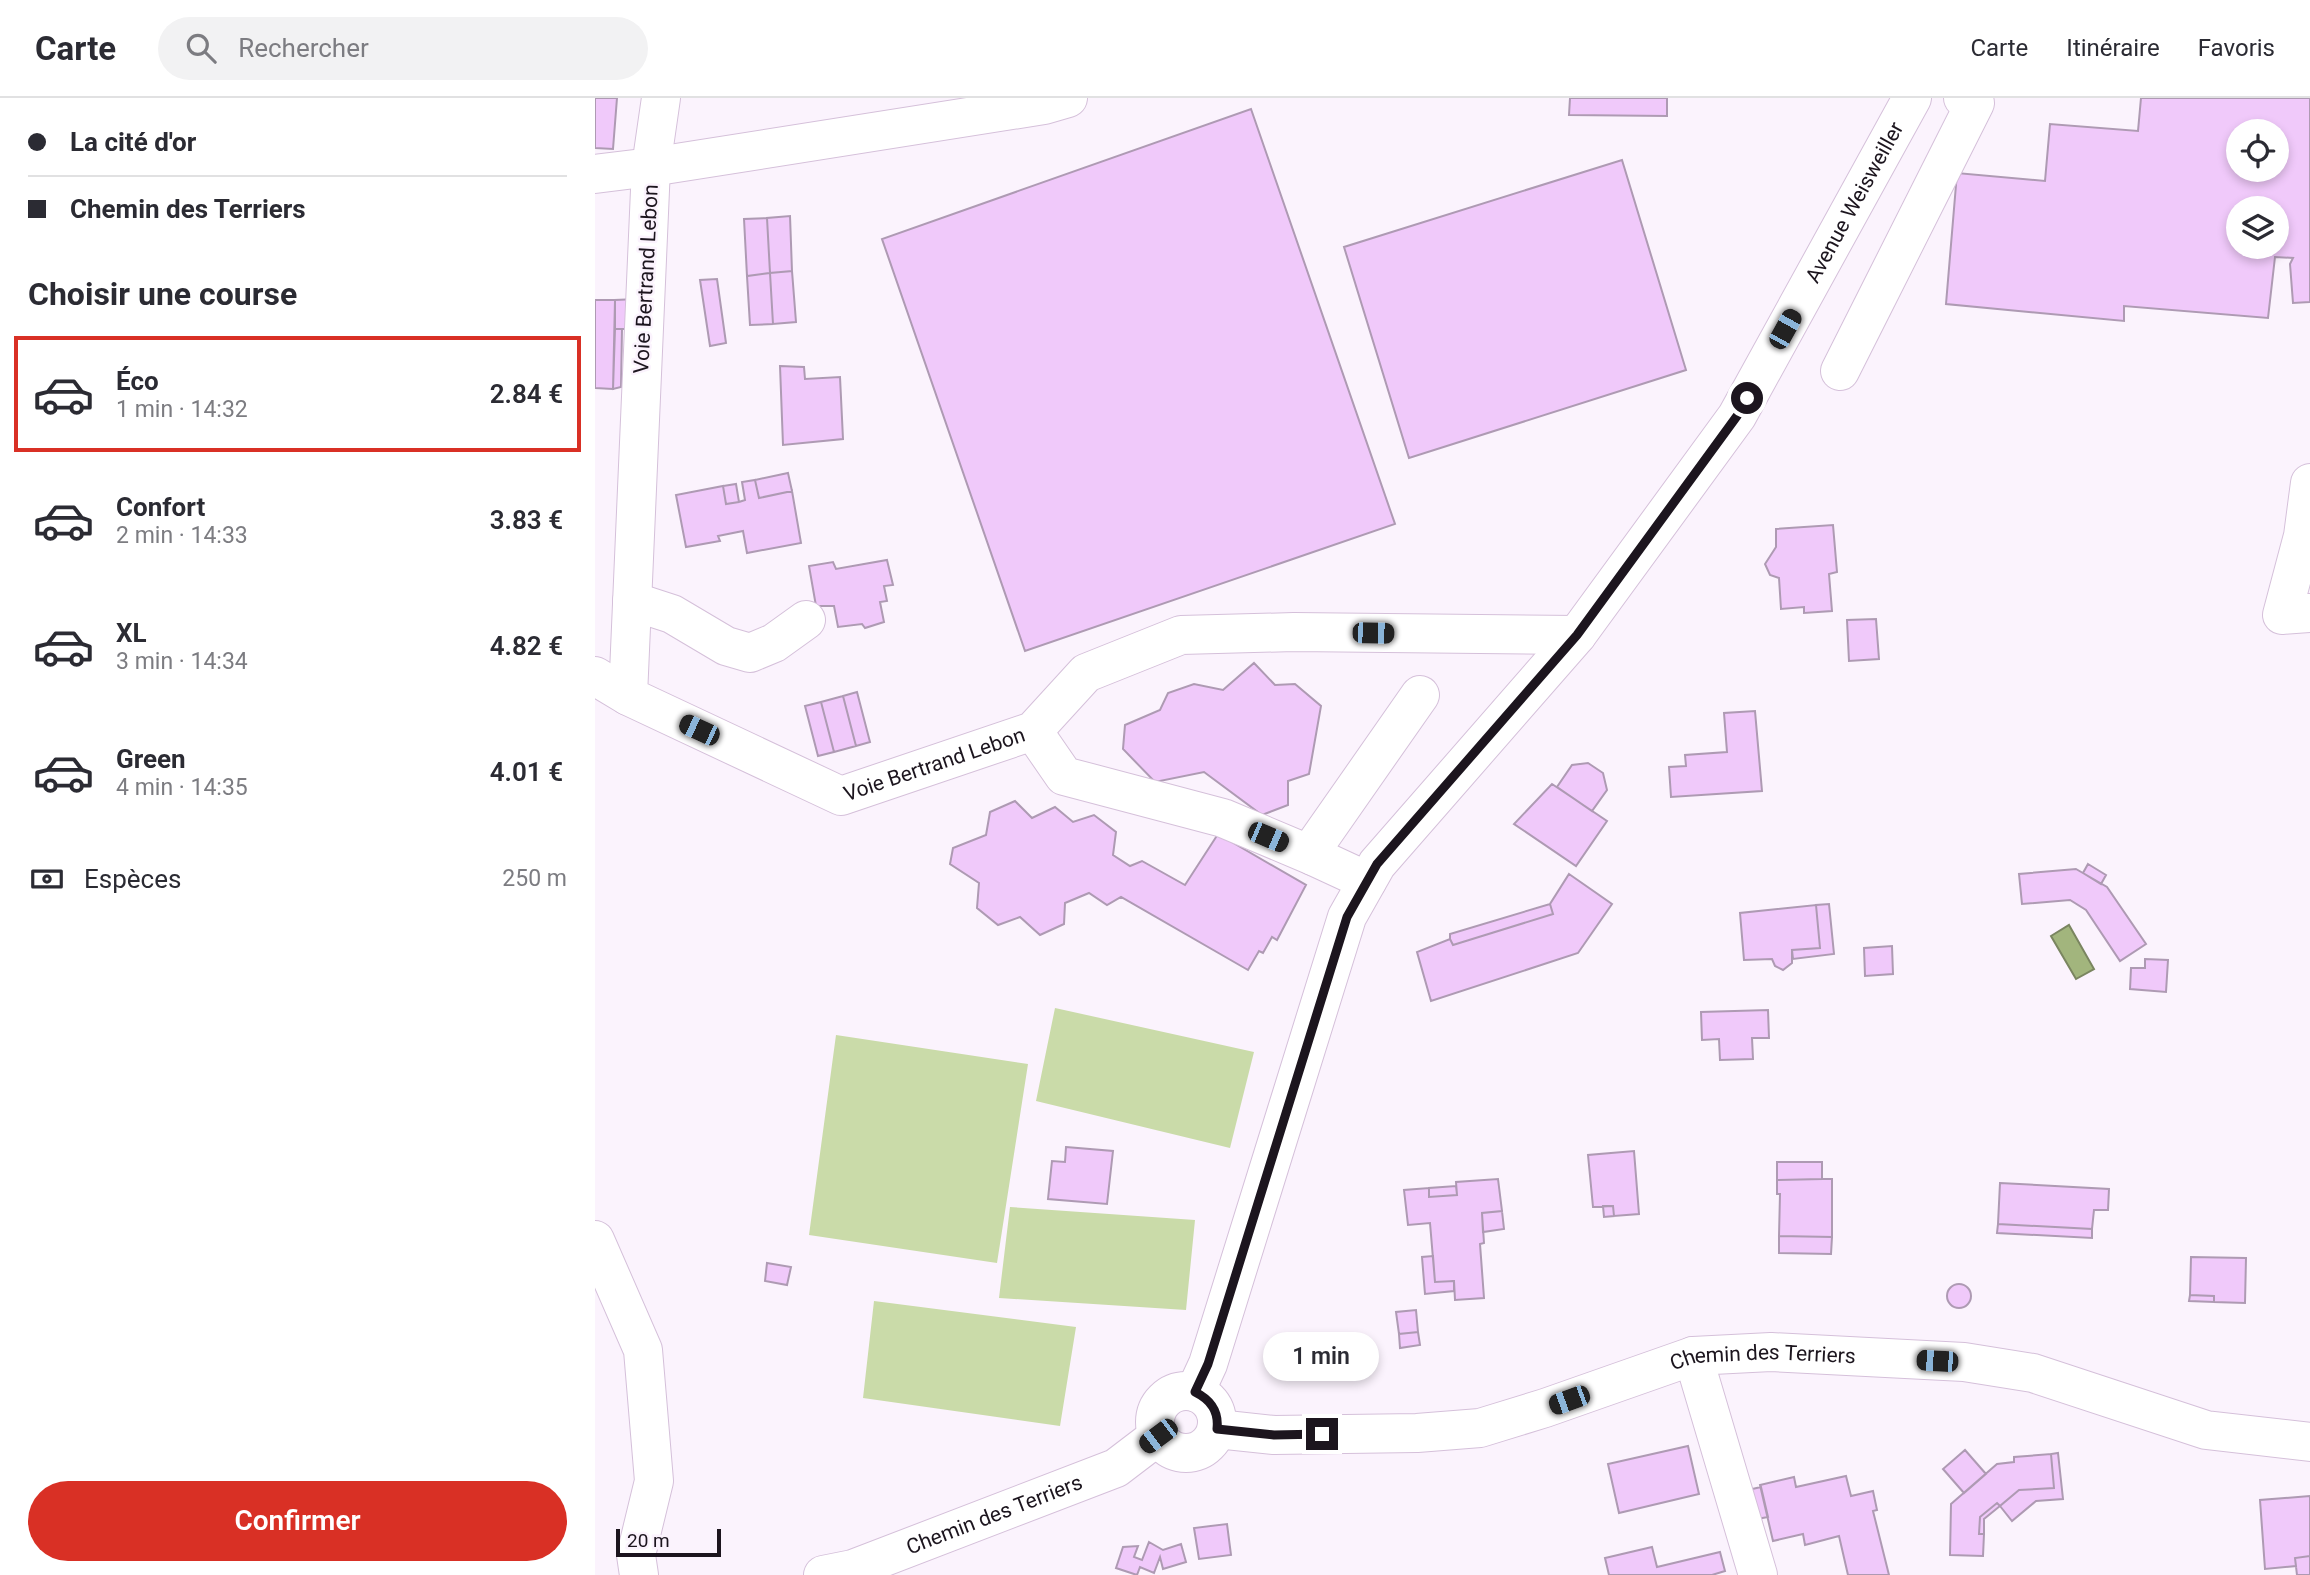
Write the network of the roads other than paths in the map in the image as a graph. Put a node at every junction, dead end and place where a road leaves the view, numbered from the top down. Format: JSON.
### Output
{"nodes":[{"id":1,"x":661,"y":98,"type":"edge"},
{"id":2,"x":1068,"y":98,"type":"edge"},
{"id":3,"x":1912,"y":98,"type":"edge"},
{"id":4,"x":1977,"y":99,"type":"edge"},
{"id":5,"x":652,"y":167,"type":"junction"},
{"id":6,"x":595,"y":174,"type":"edge"},
{"id":7,"x":1840,"y":371,"type":"dead end"},
{"id":8,"x":2310,"y":483,"type":"edge"},
{"id":9,"x":2306,"y":536,"type":"edge"},
{"id":10,"x":632,"y":601,"type":"junction"},
{"id":11,"x":2310,"y":612,"type":"edge"},
{"id":12,"x":806,"y":620,"type":"dead end"},
{"id":13,"x":1577,"y":635,"type":"junction"},
{"id":14,"x":595,"y":676,"type":"edge"},
{"id":15,"x":1420,"y":695,"type":"dead end"},
{"id":16,"x":628,"y":696,"type":"junction"},
{"id":17,"x":1033,"y":731,"type":"junction"},
{"id":18,"x":1313,"y":856,"type":"junction"},
{"id":19,"x":1367,"y":881,"type":"junction"},
{"id":20,"x":595,"y":1240,"type":"edge"},
{"id":21,"x":1693,"y":1356,"type":"junction"},
{"id":22,"x":1195,"y":1392,"type":"junction"},
{"id":23,"x":1217,"y":1429,"type":"junction"},
{"id":24,"x":1158,"y":1436,"type":"junction"},
{"id":25,"x":2310,"y":1442,"type":"edge"},
{"id":26,"x":639,"y":1575,"type":"edge"},
{"id":27,"x":823,"y":1575,"type":"edge"},
{"id":28,"x":1758,"y":1575,"type":"edge"}],
"edges":[{"from":1,"to":5,"type":"street"},
{"from":2,"to":5,"type":"street","name":"Voie Bertrand Lebon"},
{"from":3,"to":13,"type":"street","name":"Avenue Weisweiller"},
{"from":4,"to":7,"type":"street"},
{"from":5,"to":6,"type":"street","name":"Voie Bertrand Lebon"},
{"from":5,"to":10,"type":"street","name":"Voie Bertrand Lebon"},
{"from":8,"to":9,"type":"street"},
{"from":9,"to":11,"type":"street"},
{"from":10,"to":12,"type":"street"},
{"from":10,"to":16,"type":"street","name":"Voie Bertrand Lebon"},
{"from":13,"to":17,"type":"street","name":"Voie Bertrand Lebon"},
{"from":13,"to":19,"type":"street","name":"Avenue Weisweiller"},
{"from":14,"to":16,"type":"street"},
{"from":15,"to":18,"type":"street"},
{"from":16,"to":17,"type":"street","name":"Voie Bertrand Lebon"},
{"from":17,"to":18,"type":"street"},
{"from":18,"to":19,"type":"street"},
{"from":19,"to":22,"type":"street","name":"Avenue Weisweiller"},
{"from":20,"to":26,"type":"street"},
{"from":21,"to":23,"type":"street","name":"Chemin des Terriers"},
{"from":21,"to":25,"type":"street","name":"Chemin des Terriers"},
{"from":21,"to":28,"type":"street"},
{"from":22,"to":23,"type":"street"},
{"from":22,"to":24,"type":"street"},
{"from":23,"to":24,"type":"street"},
{"from":24,"to":27,"type":"street","name":"Chemin des Terriers"}]}
